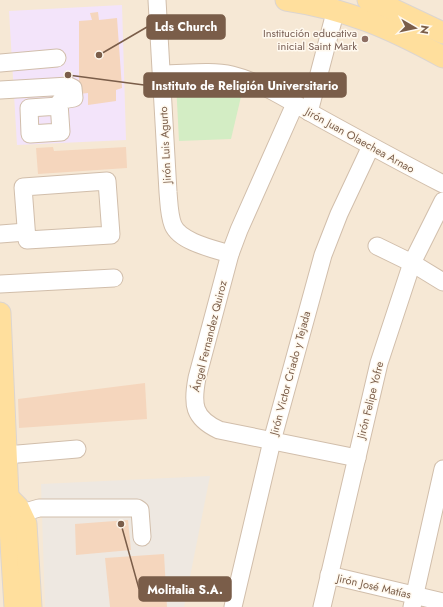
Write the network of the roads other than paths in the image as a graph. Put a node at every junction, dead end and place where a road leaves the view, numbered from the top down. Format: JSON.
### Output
{"nodes":[{"id":1,"x":157,"y":0,"type":"edge"},
{"id":2,"x":286,"y":0,"type":"edge"},
{"id":3,"x":369,"y":0,"type":"edge"},
{"id":4,"x":336,"y":10,"type":"junction"},
{"id":5,"x":375,"y":23,"type":"junction"},
{"id":6,"x":443,"y":33,"type":"edge"},
{"id":7,"x":443,"y":57,"type":"edge"},
{"id":8,"x":57,"y":58,"type":"dead end"},
{"id":9,"x":0,"y":63,"type":"edge"},
{"id":10,"x":162,"y":74,"type":"junction"},
{"id":11,"x":0,"y":90,"type":"edge"},
{"id":12,"x":59,"y":106,"type":"dead end"},
{"id":13,"x":302,"y":108,"type":"junction"},
{"id":14,"x":371,"y":146,"type":"junction"},
{"id":15,"x":443,"y":184,"type":"edge"},
{"id":16,"x":443,"y":201,"type":"edge"},
{"id":17,"x":26,"y":232,"type":"junction"},
{"id":18,"x":0,"y":234,"type":"edge"},
{"id":19,"x":377,"y":246,"type":"dead end"},
{"id":20,"x":230,"y":254,"type":"junction"},
{"id":21,"x":412,"y":263,"type":"junction"},
{"id":22,"x":114,"y":278,"type":"dead end"},
{"id":23,"x":443,"y":282,"type":"edge"},
{"id":24,"x":0,"y":284,"type":"edge"},
{"id":25,"x":0,"y":312,"type":"edge"},
{"id":26,"x":272,"y":440,"type":"junction"},
{"id":27,"x":77,"y":449,"type":"dead end"},
{"id":28,"x":3,"y":456,"type":"edge"},
{"id":29,"x":356,"y":458,"type":"junction"},
{"id":30,"x":443,"y":469,"type":"edge"},
{"id":31,"x":4,"y":492,"type":"edge"},
{"id":32,"x":22,"y":513,"type":"junction"},
{"id":33,"x":142,"y":537,"type":"dead end"},
{"id":34,"x":329,"y":576,"type":"junction"},
{"id":35,"x":413,"y":601,"type":"edge"},
{"id":36,"x":13,"y":602,"type":"edge"},
{"id":37,"x":443,"y":602,"type":"edge"},
{"id":38,"x":31,"y":607,"type":"edge"},
{"id":39,"x":233,"y":607,"type":"edge"},
{"id":40,"x":322,"y":607,"type":"edge"}],
"edges":[{"from":1,"to":10,"type":"street","name":"Jirón Luis Agurto"},
{"from":2,"to":4,"type":"main road"},
{"from":3,"to":5,"type":"street"},
{"from":3,"to":6,"type":"main road"},
{"from":4,"to":5,"type":"main road"},
{"from":4,"to":13,"type":"street","name":"Ángel Fernandez Quiroz"},
{"from":5,"to":7,"type":"main road"},
{"from":8,"to":9,"type":"street"},
{"from":10,"to":13,"type":"street","name":"Jirón Juan Olaechea Arnao"},
{"from":10,"to":20,"type":"street","name":"Jirón Luis Agurto"},
{"from":11,"to":12,"type":"street"},
{"from":13,"to":14,"type":"street","name":"Jirón Juan Olaechea Arnao"},
{"from":13,"to":20,"type":"street","name":"Ángel Fernandez Quiroz"},
{"from":14,"to":15,"type":"street","name":"Jirón Juan Olaechea Arnao"},
{"from":14,"to":26,"type":"street","name":"Jirón Victor Criado y Tejada"},
{"from":16,"to":21,"type":"street","name":"Jirón Felipe Yofre"},
{"from":17,"to":17,"type":"street"},
{"from":17,"to":18,"type":"street"},
{"from":19,"to":21,"type":"street"},
{"from":20,"to":26,"type":"street","name":"Ángel Fernandez Quiroz"},
{"from":21,"to":23,"type":"street"},
{"from":21,"to":29,"type":"street","name":"Jirón Felipe Yofre"},
{"from":22,"to":24,"type":"street"},
{"from":25,"to":28,"type":"main road"},
{"from":26,"to":29,"type":"street","name":"Ángel Fernandez Quiroz"},
{"from":26,"to":39,"type":"street","name":"Jirón Victor Criado y Tejada"},
{"from":27,"to":28,"type":"street"},
{"from":28,"to":31,"type":"main road"},
{"from":29,"to":34,"type":"street","name":"Jirón Felipe Yofre"},
{"from":30,"to":35,"type":"street"},
{"from":31,"to":32,"type":"main road"},
{"from":31,"to":36,"type":"main road"},
{"from":32,"to":33,"type":"street"},
{"from":32,"to":38,"type":"main road"},
{"from":34,"to":35,"type":"street","name":"Jirón José Matías"},
{"from":34,"to":40,"type":"street","name":"Jirón Felipe Yofre"},
{"from":35,"to":37,"type":"street","name":"Jirón José Matías"}]}
